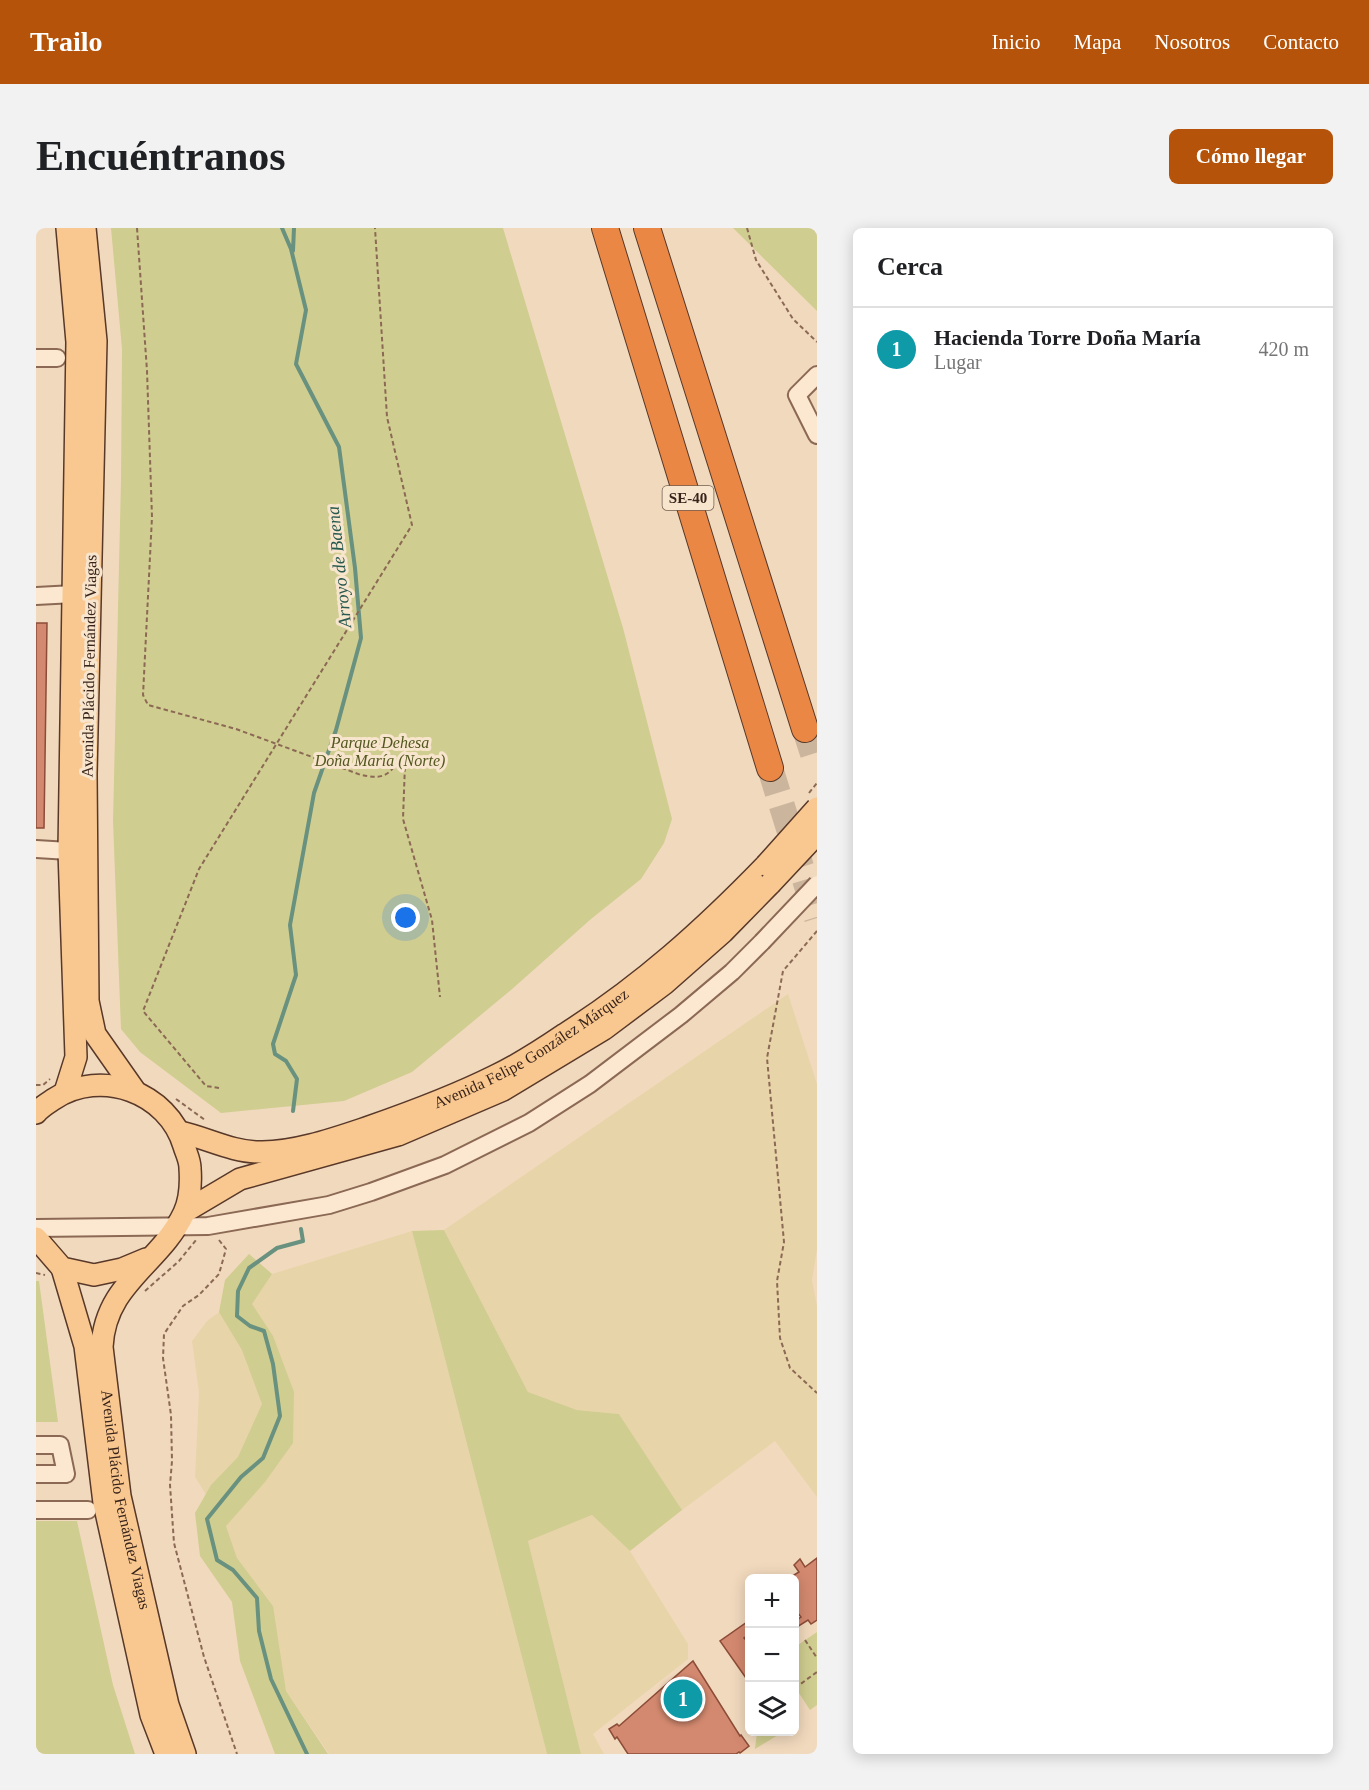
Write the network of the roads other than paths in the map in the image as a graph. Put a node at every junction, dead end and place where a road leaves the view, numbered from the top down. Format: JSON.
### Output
{"nodes":[{"id":1,"x":67,"y":228,"type":"edge"},
{"id":2,"x":85,"y":228,"type":"edge"},
{"id":3,"x":605,"y":228,"type":"edge"},
{"id":4,"x":647,"y":228,"type":"edge"},
{"id":5,"x":36,"y":358,"type":"edge"},
{"id":6,"x":57,"y":358,"type":"dead end"},
{"id":7,"x":817,"y":375,"type":"edge"},
{"id":8,"x":803,"y":390,"type":"junction"},
{"id":9,"x":817,"y":406,"type":"edge"},
{"id":10,"x":817,"y":435,"type":"edge"},
{"id":11,"x":74,"y":594,"type":"junction"},
{"id":12,"x":36,"y":596,"type":"edge"},
{"id":13,"x":805,"y":729,"type":"tunnel mouth"},
{"id":14,"x":770,"y":768,"type":"tunnel mouth"},
{"id":15,"x":809,"y":804,"type":"edge"},
{"id":16,"x":817,"y":834,"type":"edge"},
{"id":17,"x":36,"y":849,"type":"edge"},
{"id":18,"x":69,"y":850,"type":"junction"},
{"id":19,"x":768,"y":875,"type":"junction"},
{"id":20,"x":817,"y":884,"type":"edge"},
{"id":21,"x":61,"y":1083,"type":"junction"},
{"id":22,"x":135,"y":1091,"type":"junction"},
{"id":23,"x":37,"y":1110,"type":"edge"},
{"id":24,"x":180,"y":1132,"type":"junction"},
{"id":25,"x":181,"y":1219,"type":"junction"},
{"id":26,"x":38,"y":1240,"type":"edge"},
{"id":27,"x":152,"y":1256,"type":"junction"},
{"id":28,"x":62,"y":1268,"type":"junction"},
{"id":29,"x":36,"y":1444,"type":"edge"},
{"id":30,"x":36,"y":1474,"type":"edge"},
{"id":31,"x":36,"y":1510,"type":"edge"},
{"id":32,"x":88,"y":1510,"type":"dead end"},
{"id":33,"x":166,"y":1754,"type":"edge"},
{"id":34,"x":185,"y":1754,"type":"edge"}],
"edges":[{"from":1,"to":11,"type":"main road","name":"Avenida Plácido Fernández Viagas"},
{"from":2,"to":22,"type":"main road","name":"Avenida Plácido Fernández Viagas"},
{"from":3,"to":14,"type":"highway","name":"SE-40","number":"SE-40"},
{"from":4,"to":13,"type":"highway","name":"SE-40","number":"SE-40"},
{"from":5,"to":6,"type":"street"},
{"from":7,"to":8,"type":"street"},
{"from":8,"to":9,"type":"street"},
{"from":8,"to":10,"type":"street"},
{"from":11,"to":12,"type":"street"},
{"from":11,"to":18,"type":"main road","name":"Avenida Plácido Fernández Viagas"},
{"from":15,"to":19,"type":"main road","name":"Avenida Felipe González Márquez","bridge":true},
{"from":16,"to":19,"type":"main road","name":"Avenida Felipe González Márquez","bridge":true},
{"from":17,"to":18,"type":"street"},
{"from":18,"to":21,"type":"main road","name":"Avenida Plácido Fernández Viagas"},
{"from":19,"to":24,"type":"main road","name":"Avenida Felipe González Márquez"},
{"from":19,"to":25,"type":"main road","name":"Avenida Felipe González Márquez"},
{"from":20,"to":25,"type":"street","bridge":true},
{"from":21,"to":22,"type":"main road"},
{"from":21,"to":23,"type":"main road"},
{"from":22,"to":24,"type":"main road"},
{"from":24,"to":25,"type":"main road"},
{"from":25,"to":26,"type":"street"},
{"from":25,"to":27,"type":"main road","name":"Avenida Plácido Fernández Viagas"},
{"from":26,"to":28,"type":"main road"},
{"from":27,"to":28,"type":"main road"},
{"from":27,"to":34,"type":"main road","name":"Avenida Plácido Fernández Viagas"},
{"from":28,"to":33,"type":"main road","name":"Avenida Plácido Fernández Viagas"},
{"from":29,"to":30,"type":"street"},
{"from":31,"to":32,"type":"street"}]}
